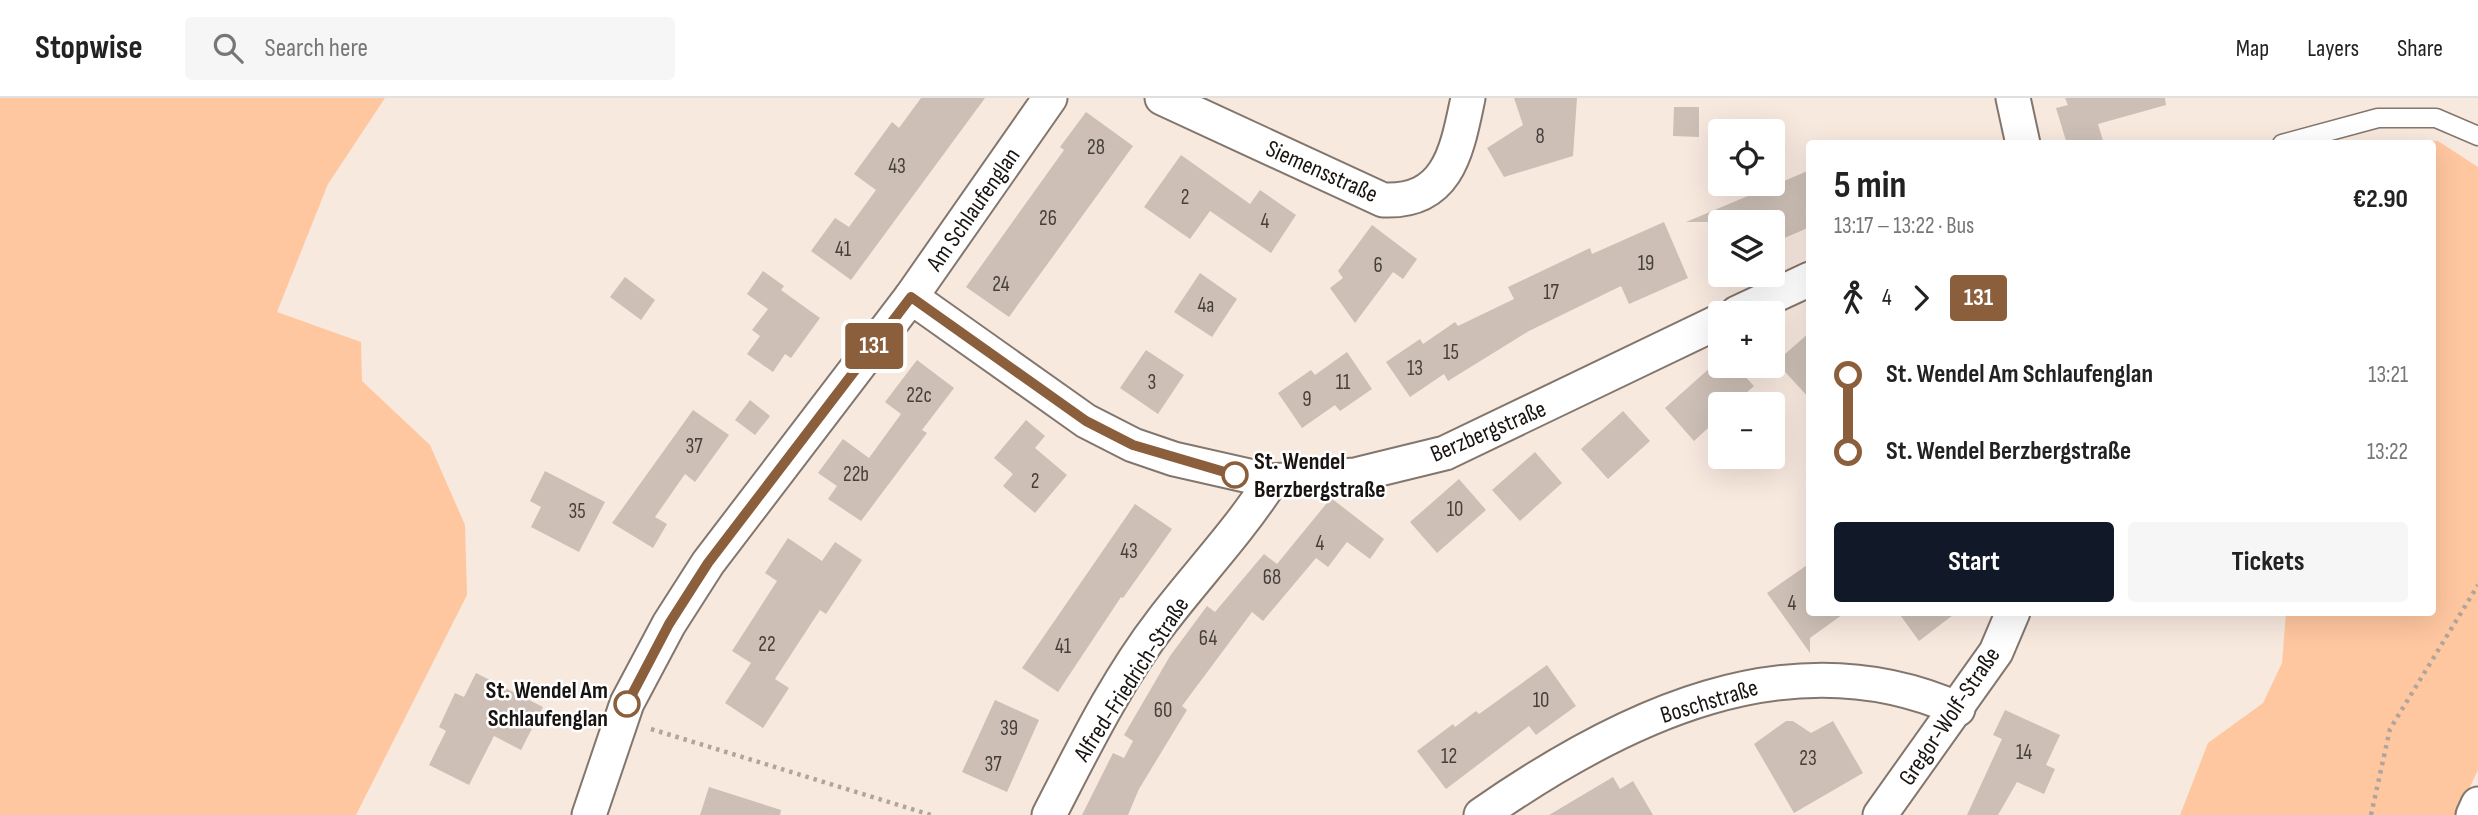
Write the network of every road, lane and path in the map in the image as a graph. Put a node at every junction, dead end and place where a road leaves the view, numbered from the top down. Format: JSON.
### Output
{"nodes":[{"id":1,"x":1050,"y":98,"type":"edge"},
{"id":2,"x":1162,"y":98,"type":"edge"},
{"id":3,"x":1468,"y":98,"type":"edge"},
{"id":4,"x":2013,"y":98,"type":"edge"},
{"id":5,"x":2478,"y":136,"type":"edge"},
{"id":6,"x":2022,"y":140,"type":"edge"},
{"id":7,"x":2297,"y":140,"type":"edge"},
{"id":8,"x":1806,"y":281,"type":"edge"},
{"id":9,"x":911,"y":297,"type":"junction"},
{"id":10,"x":1763,"y":301,"type":"edge"},
{"id":11,"x":1708,"y":327,"type":"edge"},
{"id":12,"x":1271,"y":481,"type":"junction"},
{"id":13,"x":2478,"y":585,"type":"edge"},
{"id":14,"x":2010,"y":616,"type":"edge"},
{"id":15,"x":1958,"y":709,"type":"junction"},
{"id":16,"x":621,"y":719,"type":"junction"},
{"id":17,"x":2478,"y":803,"type":"edge"},
{"id":18,"x":589,"y":815,"type":"edge"},
{"id":19,"x":931,"y":815,"type":"edge"},
{"id":20,"x":1049,"y":815,"type":"edge"},
{"id":21,"x":1481,"y":815,"type":"edge"},
{"id":22,"x":1880,"y":815,"type":"edge"},
{"id":23,"x":2371,"y":815,"type":"edge"},
{"id":24,"x":2473,"y":815,"type":"edge"}],
"edges":[{"from":1,"to":9,"type":"street","name":"Am Schlaufenglan"},
{"from":2,"to":3,"type":"street","name":"Siemensstraße"},
{"from":4,"to":6,"type":"street"},
{"from":5,"to":7,"type":"lane"},
{"from":8,"to":10,"type":"street"},
{"from":9,"to":12,"type":"street","name":"Berzbergstraße"},
{"from":9,"to":16,"type":"street","name":"Am Schlaufenglan"},
{"from":11,"to":12,"type":"street","name":"Berzbergstraße"},
{"from":12,"to":20,"type":"street","name":"Alfred-Friedrich-Straße"},
{"from":13,"to":23,"type":"path"},
{"from":14,"to":15,"type":"street","name":"Gregor-Wolf-Straße"},
{"from":15,"to":21,"type":"street","name":"Boschstraße"},
{"from":15,"to":22,"type":"street","name":"Gregor-Wolf-Straße"},
{"from":16,"to":18,"type":"street","name":"Am Schlaufenglan"},
{"from":16,"to":19,"type":"path"},
{"from":17,"to":24,"type":"street"}]}
